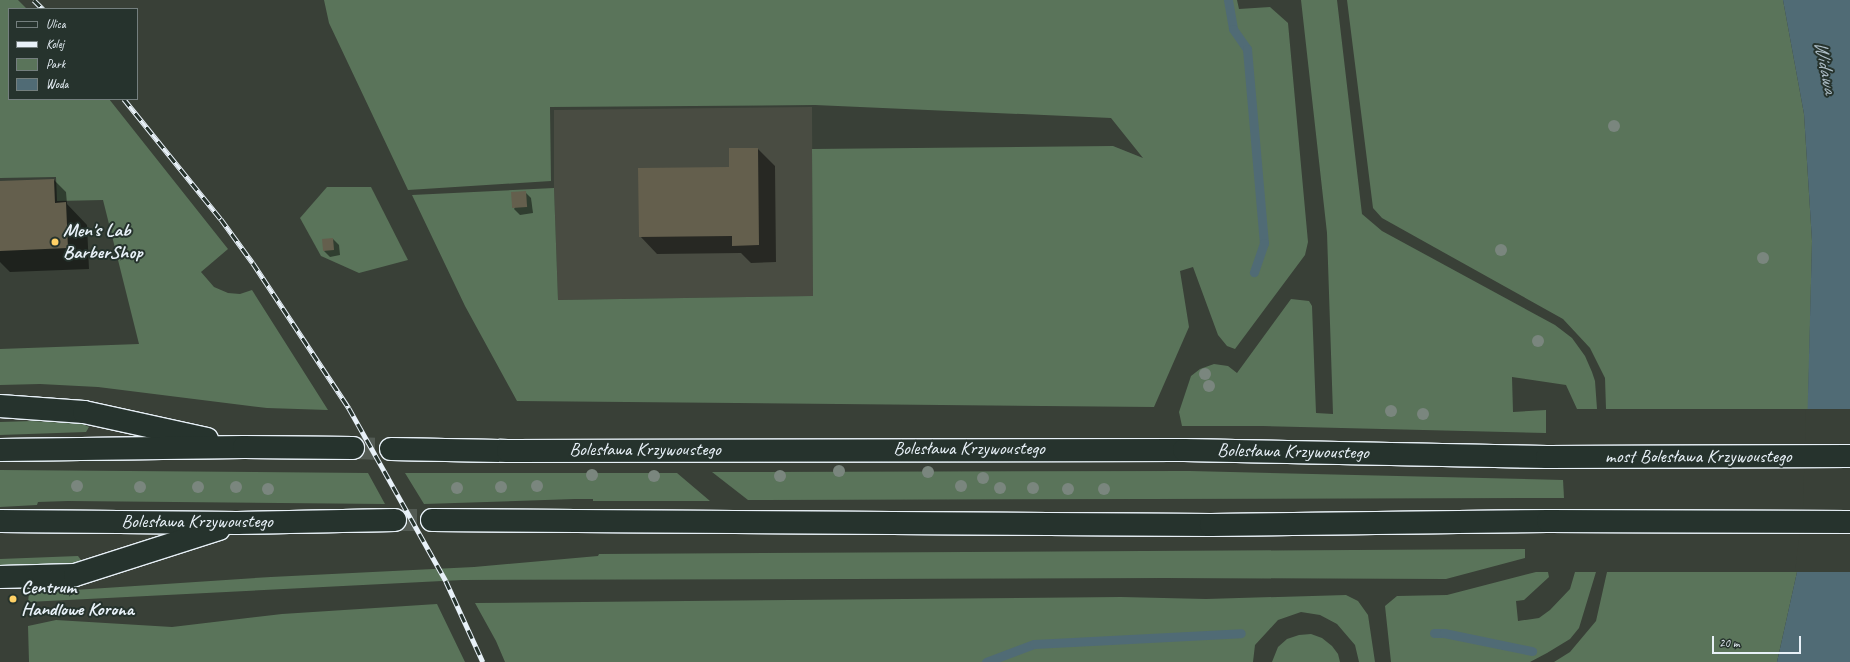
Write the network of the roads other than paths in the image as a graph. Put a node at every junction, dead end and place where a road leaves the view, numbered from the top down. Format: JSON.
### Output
{"nodes":[{"id":1,"x":0,"y":406,"type":"edge"},
{"id":2,"x":244,"y":446,"type":"junction"},
{"id":3,"x":353,"y":448,"type":"tunnel mouth"},
{"id":4,"x":391,"y":449,"type":"tunnel mouth"},
{"id":5,"x":0,"y":450,"type":"edge"},
{"id":6,"x":1850,"y":456,"type":"edge"},
{"id":7,"x":1546,"y":457,"type":"joint"},
{"id":8,"x":395,"y":520,"type":"tunnel mouth"},
{"id":9,"x":432,"y":520,"type":"tunnel mouth"},
{"id":10,"x":0,"y":521,"type":"edge"},
{"id":11,"x":1850,"y":522,"type":"edge"},
{"id":12,"x":237,"y":523,"type":"junction"},
{"id":13,"x":0,"y":577,"type":"edge"}],
"edges":[{"from":1,"to":2,"type":"main road"},
{"from":2,"to":3,"type":"main road"},
{"from":2,"to":5,"type":"main road"},
{"from":4,"to":7,"type":"main road","name":"Bolesława Krzywoustego"},
{"from":6,"to":7,"type":"main road","name":"most Bolesława Krzywoustego"},
{"from":8,"to":12,"type":"main road","name":"Bolesława Krzywoustego"},
{"from":9,"to":11,"type":"main road"},
{"from":10,"to":12,"type":"main road","name":"Bolesława Krzywoustego"},
{"from":12,"to":13,"type":"main road"}]}
